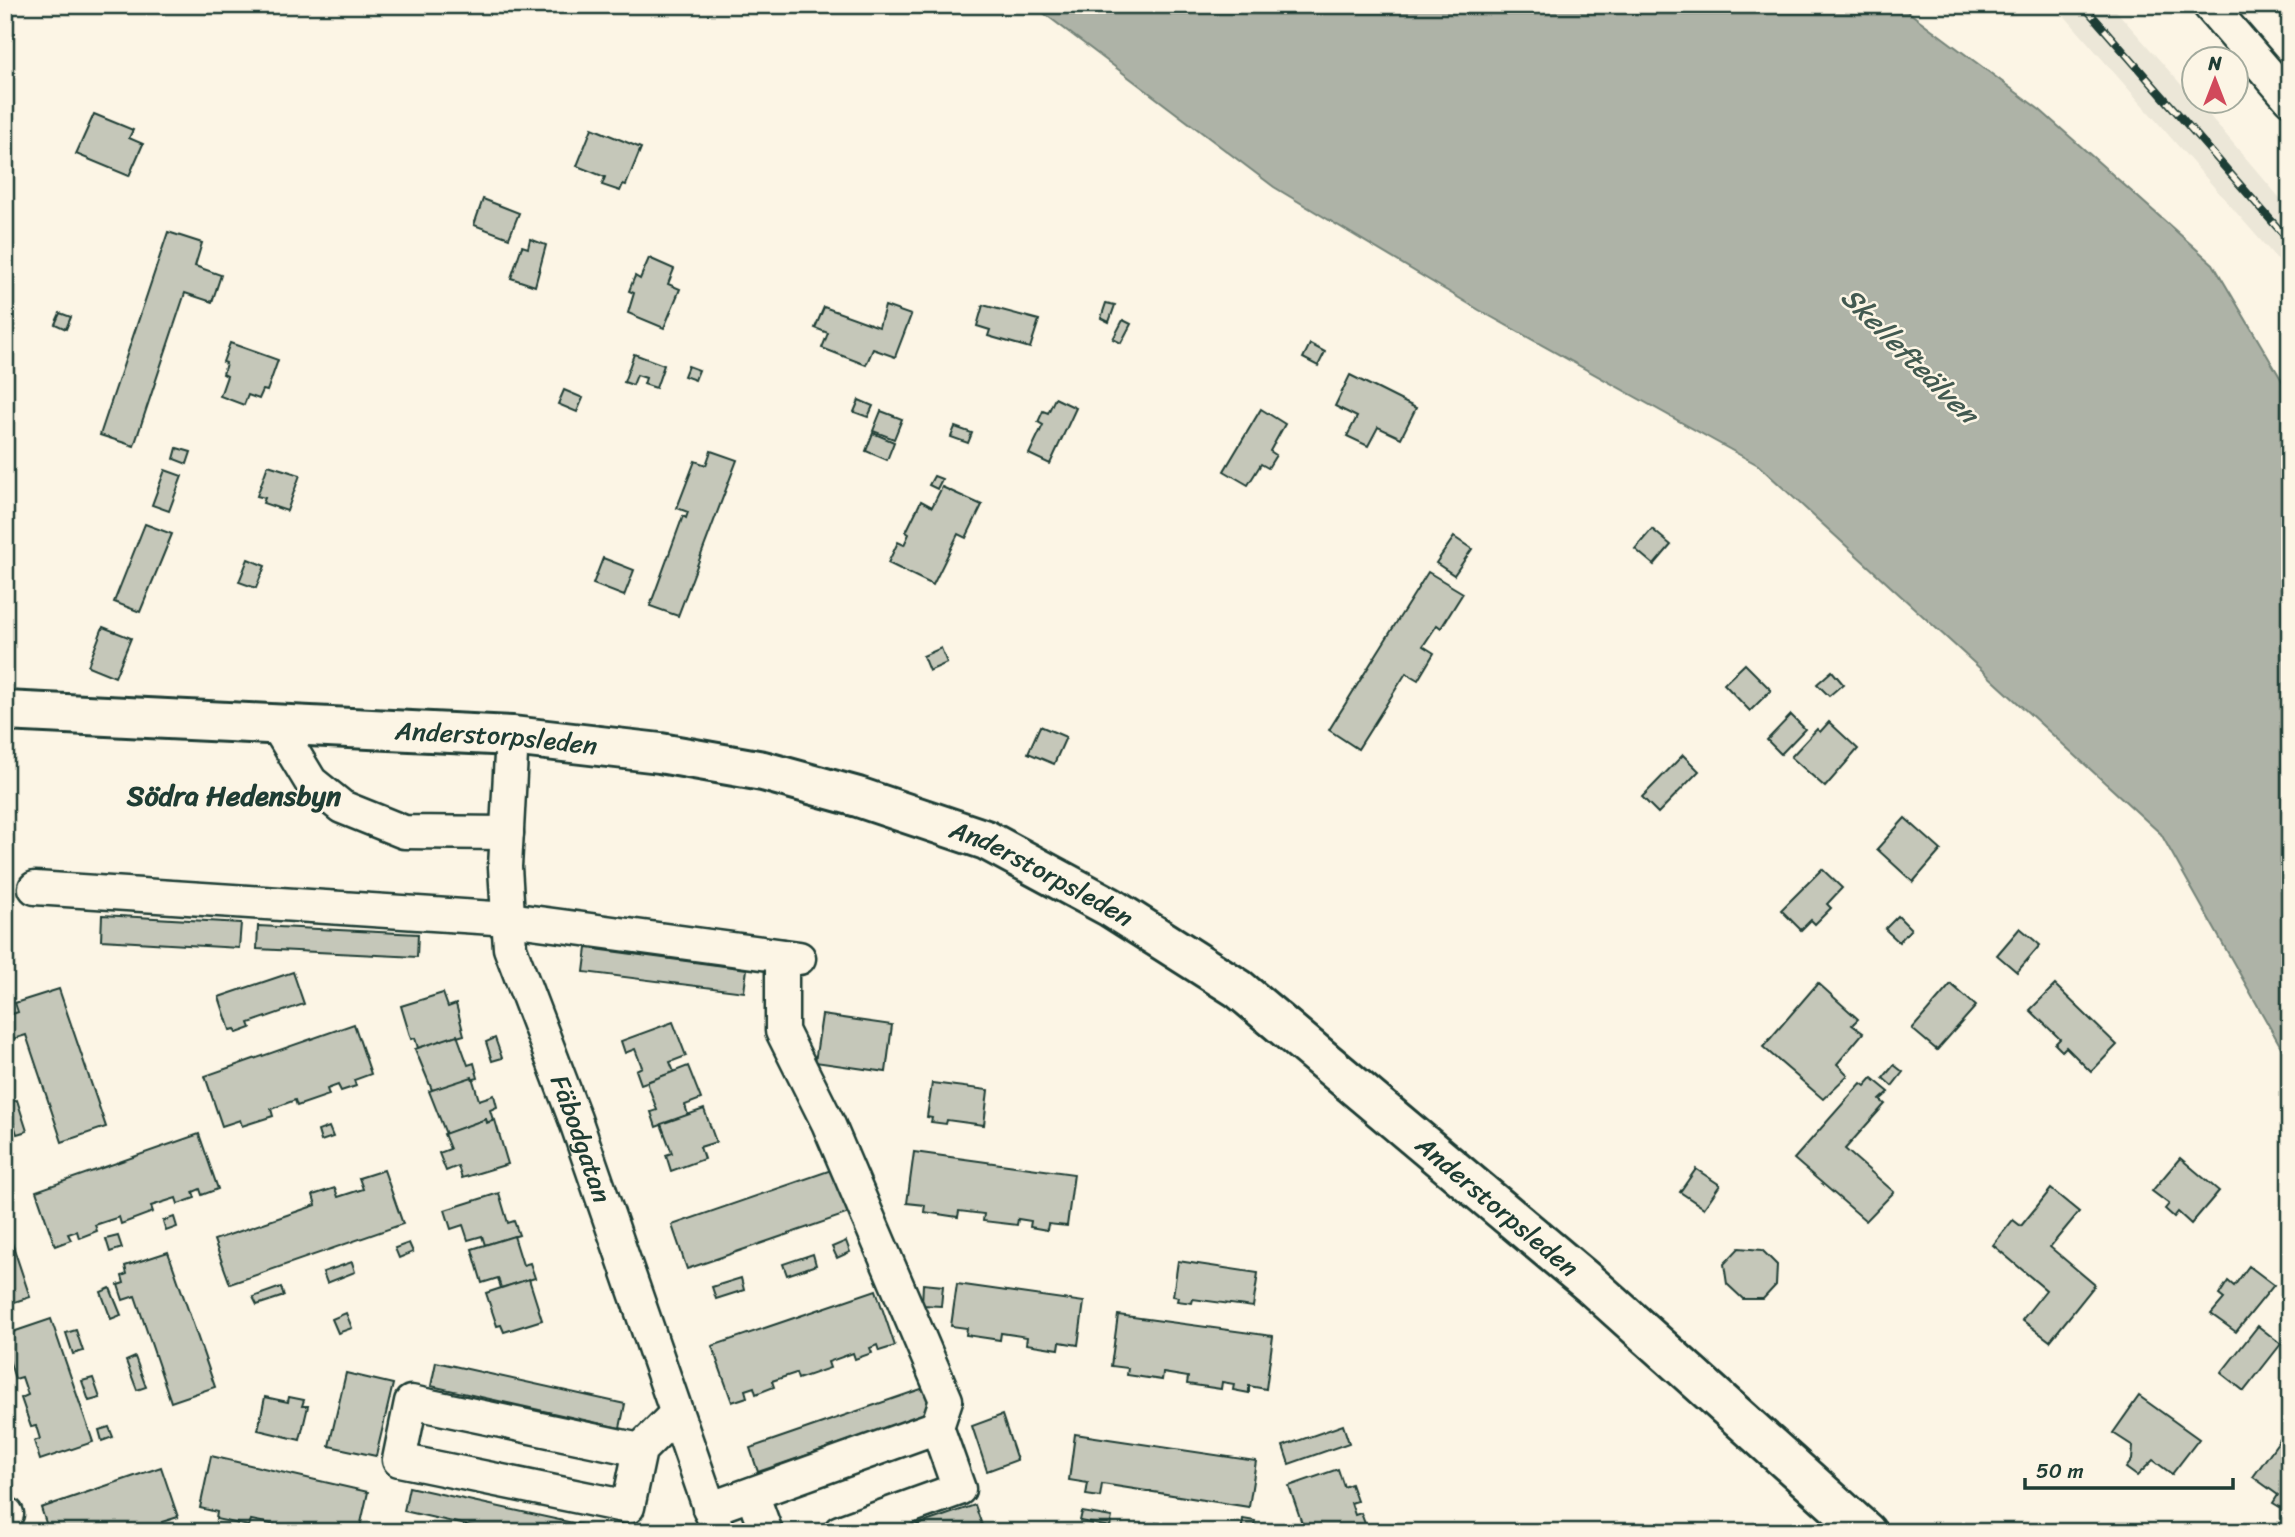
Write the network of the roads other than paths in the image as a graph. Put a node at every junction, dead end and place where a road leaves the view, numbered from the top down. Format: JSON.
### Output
{"nodes":[{"id":1,"x":2209,"y":5,"type":"edge"},
{"id":2,"x":2290,"y":99,"type":"edge"},
{"id":3,"x":5,"y":711,"type":"edge"},
{"id":4,"x":276,"y":724,"type":"junction"},
{"id":5,"x":512,"y":736,"type":"junction"},
{"id":6,"x":506,"y":833,"type":"junction"},
{"id":7,"x":35,"y":888,"type":"dead end"},
{"id":8,"x":509,"y":919,"type":"junction"},
{"id":9,"x":676,"y":1414,"type":"junction"},
{"id":10,"x":937,"y":1427,"type":"junction"},
{"id":11,"x":640,"y":1450,"type":"junction"},
{"id":12,"x":752,"y":1493,"type":"junction"},
{"id":13,"x":714,"y":1520,"type":"edge"},
{"id":14,"x":766,"y":1532,"type":"edge"},
{"id":15,"x":840,"y":1532,"type":"edge"},
{"id":16,"x":1866,"y":1532,"type":"edge"}],
"edges":[{"from":1,"to":2,"type":"street"},
{"from":3,"to":4,"type":"main road","name":"Anderstorpsleden"},
{"from":4,"to":5,"type":"main road","name":"Anderstorpsleden"},
{"from":4,"to":6,"type":"street"},
{"from":5,"to":6,"type":"street","name":"Fäbodgatan"},
{"from":5,"to":16,"type":"main road","name":"Anderstorpsleden"},
{"from":6,"to":8,"type":"street","name":"Fäbodgatan"},
{"from":7,"to":8,"type":"street"},
{"from":8,"to":9,"type":"street","name":"Fäbodgatan"},
{"from":8,"to":10,"type":"street"},
{"from":9,"to":11,"type":"street"},
{"from":9,"to":13,"type":"street","name":"Fäbodgatan"},
{"from":10,"to":12,"type":"street"},
{"from":10,"to":15,"type":"street"},
{"from":11,"to":11,"type":"street"},
{"from":12,"to":13,"type":"street"},
{"from":12,"to":14,"type":"street"}]}
